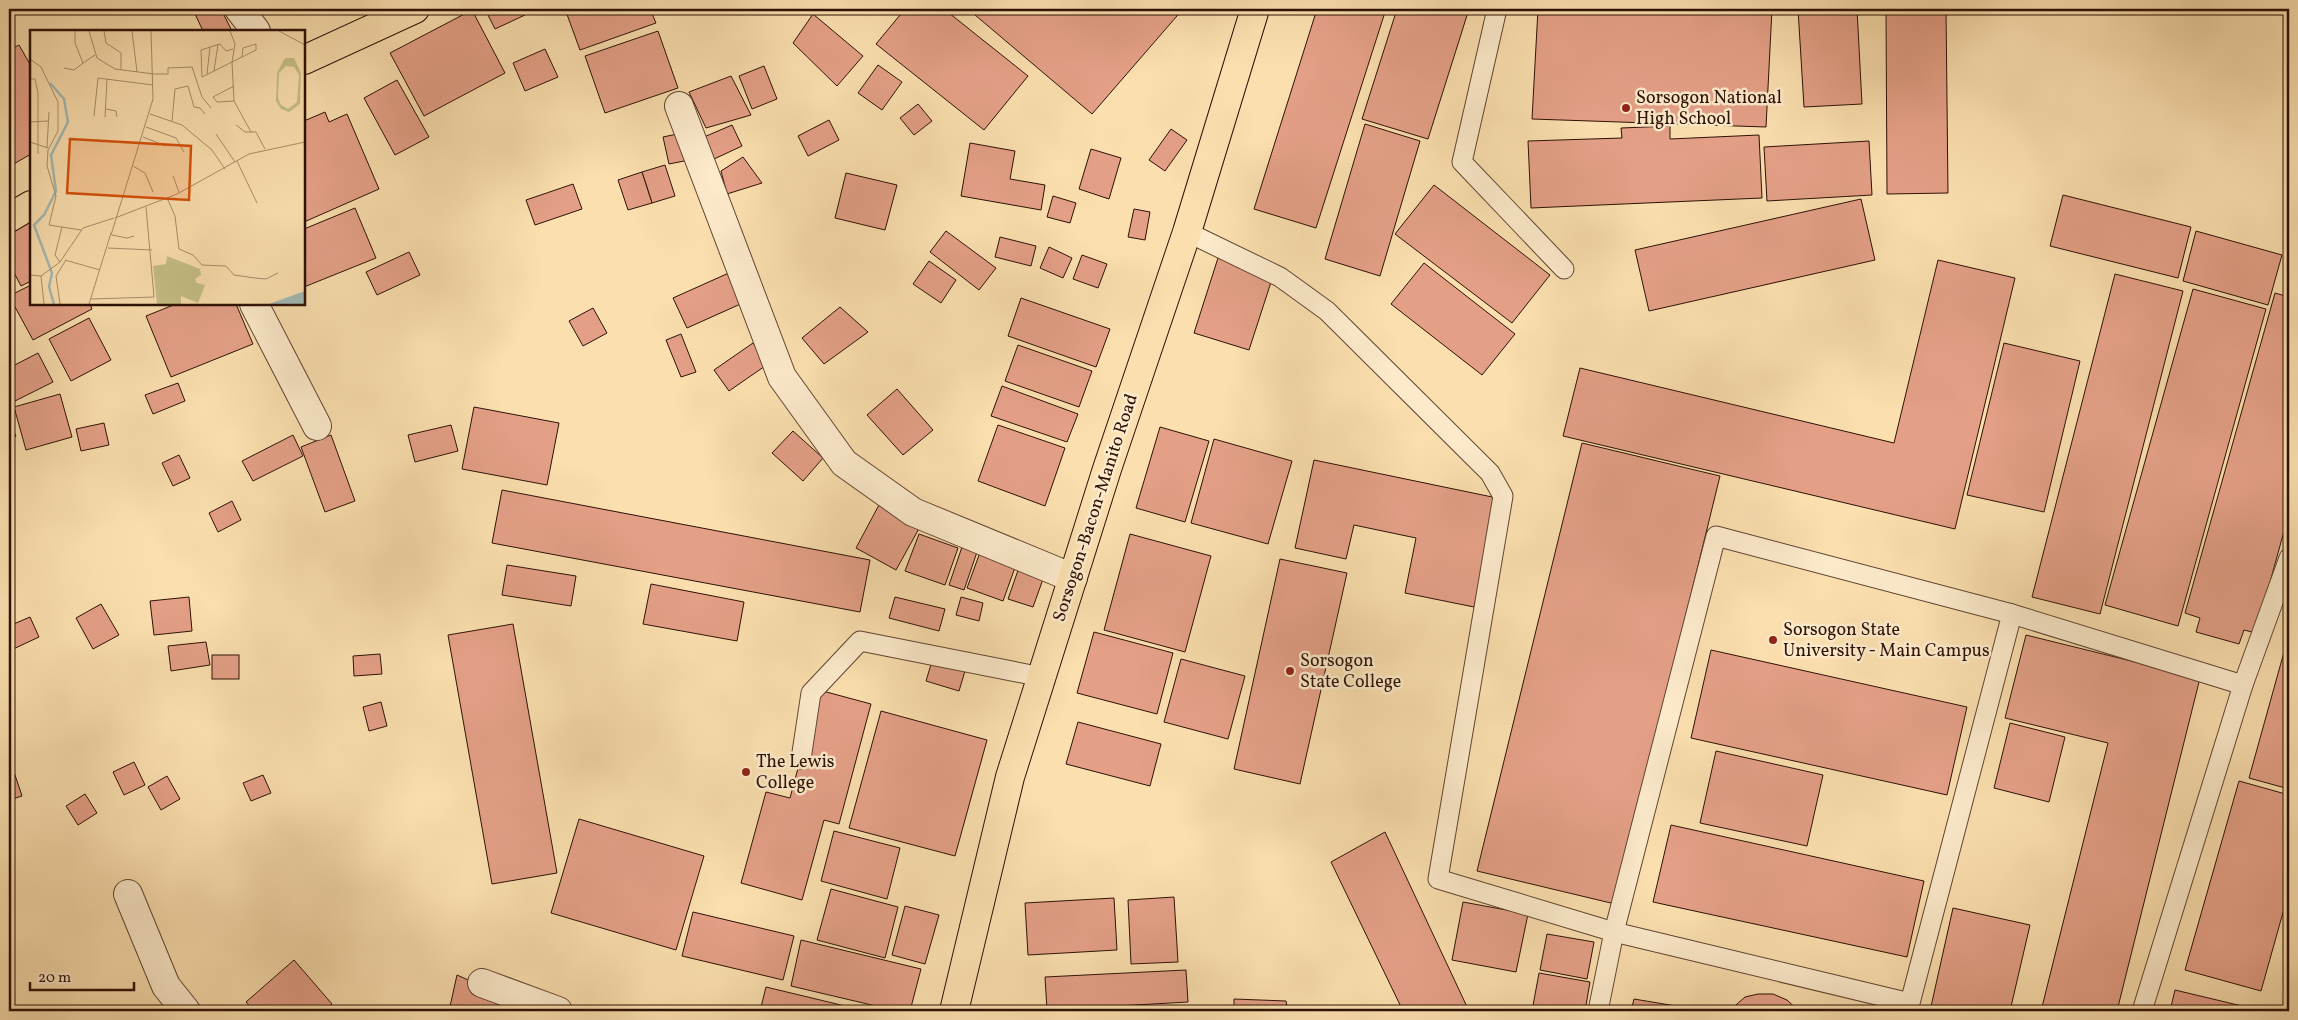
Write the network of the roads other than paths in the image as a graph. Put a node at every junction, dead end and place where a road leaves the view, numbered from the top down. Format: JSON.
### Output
{"nodes":[{"id":1,"x":239,"y":9,"type":"edge"},
{"id":2,"x":415,"y":9,"type":"edge"},
{"id":3,"x":1255,"y":9,"type":"edge"},
{"id":4,"x":1497,"y":9,"type":"edge"},
{"id":5,"x":255,"y":30,"type":"edge"},
{"id":6,"x":305,"y":60,"type":"edge"},
{"id":7,"x":679,"y":106,"type":"dead end"},
{"id":8,"x":30,"y":207,"type":"edge"},
{"id":9,"x":9,"y":218,"type":"edge"},
{"id":10,"x":1187,"y":232,"type":"junction"},
{"id":11,"x":1564,"y":269,"type":"dead end"},
{"id":12,"x":255,"y":305,"type":"edge"},
{"id":13,"x":318,"y":426,"type":"dead end"},
{"id":14,"x":2289,"y":558,"type":"edge"},
{"id":15,"x":1073,"y":578,"type":"junction"},
{"id":16,"x":2012,"y":614,"type":"junction"},
{"id":17,"x":1042,"y":677,"type":"junction"},
{"id":18,"x":2243,"y":685,"type":"junction"},
{"id":19,"x":801,"y":759,"type":"dead end"},
{"id":20,"x":128,"y":894,"type":"dead end"},
{"id":21,"x":1614,"y":932,"type":"junction"},
{"id":22,"x":482,"y":983,"type":"dead end"},
{"id":23,"x":186,"y":1011,"type":"edge"},
{"id":24,"x":558,"y":1011,"type":"edge"},
{"id":25,"x":954,"y":1011,"type":"edge"},
{"id":26,"x":1598,"y":1011,"type":"edge"},
{"id":27,"x":2142,"y":1011,"type":"edge"}],
"edges":[{"from":1,"to":5,"type":"street"},
{"from":2,"to":6,"type":"main road"},
{"from":3,"to":10,"type":"main road","name":"Sorsogon-Bacon-Manito Road"},
{"from":4,"to":11,"type":"lane"},
{"from":7,"to":15,"type":"street"},
{"from":8,"to":9,"type":"main road"},
{"from":10,"to":15,"type":"main road","name":"Sorsogon-Bacon-Manito Road"},
{"from":10,"to":21,"type":"lane"},
{"from":12,"to":13,"type":"street"},
{"from":14,"to":18,"type":"lane"},
{"from":15,"to":17,"type":"main road","name":"Sorsogon-Bacon-Manito Road"},
{"from":16,"to":18,"type":"lane"},
{"from":16,"to":21,"type":"lane"},
{"from":16,"to":21,"type":"lane"},
{"from":17,"to":19,"type":"lane"},
{"from":17,"to":25,"type":"main road","name":"Sorsogon-Bacon-Manito Road"},
{"from":18,"to":27,"type":"lane"},
{"from":20,"to":23,"type":"street"},
{"from":21,"to":26,"type":"lane"},
{"from":22,"to":24,"type":"street"}]}
